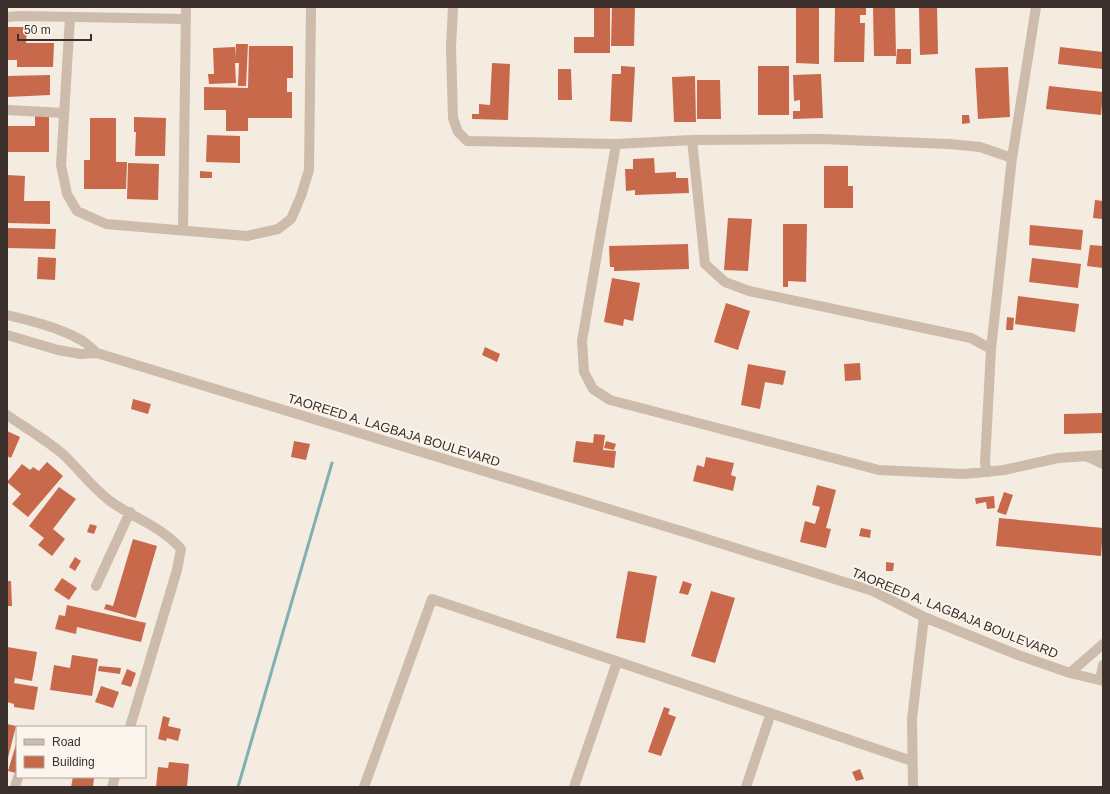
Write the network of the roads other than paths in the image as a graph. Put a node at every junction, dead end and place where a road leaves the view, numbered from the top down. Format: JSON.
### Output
{"nodes":[{"id":1,"x":186,"y":7,"type":"edge"},
{"id":2,"x":311,"y":7,"type":"edge"},
{"id":3,"x":453,"y":7,"type":"edge"},
{"id":4,"x":1036,"y":7,"type":"edge"},
{"id":5,"x":7,"y":17,"type":"edge"},
{"id":6,"x":70,"y":17,"type":"junction"},
{"id":7,"x":186,"y":19,"type":"junction"},
{"id":8,"x":7,"y":110,"type":"edge"},
{"id":9,"x":64,"y":113,"type":"junction"},
{"id":10,"x":692,"y":140,"type":"junction"},
{"id":11,"x":616,"y":144,"type":"junction"},
{"id":12,"x":1012,"y":158,"type":"junction"},
{"id":13,"x":183,"y":230,"type":"junction"},
{"id":14,"x":7,"y":315,"type":"edge"},
{"id":15,"x":7,"y":335,"type":"edge"},
{"id":16,"x":991,"y":349,"type":"junction"},
{"id":17,"x":97,"y":352,"type":"junction"},
{"id":18,"x":7,"y":415,"type":"edge"},
{"id":19,"x":1103,"y":455,"type":"edge"},
{"id":20,"x":1086,"y":456,"type":"junction"},
{"id":21,"x":1103,"y":464,"type":"edge"},
{"id":22,"x":990,"y":472,"type":"junction"},
{"id":23,"x":577,"y":499,"type":"dead end"},
{"id":24,"x":130,"y":512,"type":"junction"},
{"id":25,"x":684,"y":532,"type":"junction"},
{"id":26,"x":96,"y":586,"type":"dead end"},
{"id":27,"x":924,"y":617,"type":"junction"},
{"id":28,"x":1103,"y":644,"type":"edge"},
{"id":29,"x":617,"y":662,"type":"junction"},
{"id":30,"x":1103,"y":665,"type":"edge"},
{"id":31,"x":1070,"y":673,"type":"junction"},
{"id":32,"x":1101,"y":681,"type":"edge"},
{"id":33,"x":771,"y":713,"type":"junction"},
{"id":34,"x":130,"y":726,"type":"edge"},
{"id":35,"x":912,"y":761,"type":"junction"},
{"id":36,"x":364,"y":787,"type":"edge"},
{"id":37,"x":574,"y":787,"type":"edge"},
{"id":38,"x":746,"y":787,"type":"edge"},
{"id":39,"x":913,"y":787,"type":"edge"}],
"edges":[{"from":1,"to":7,"type":"street"},
{"from":2,"to":13,"type":"street"},
{"from":3,"to":11,"type":"street"},
{"from":4,"to":12,"type":"street"},
{"from":5,"to":6,"type":"street"},
{"from":6,"to":7,"type":"street"},
{"from":6,"to":9,"type":"street"},
{"from":7,"to":13,"type":"street"},
{"from":8,"to":9,"type":"street"},
{"from":9,"to":13,"type":"street"},
{"from":10,"to":11,"type":"street"},
{"from":10,"to":12,"type":"street"},
{"from":10,"to":16,"type":"street"},
{"from":11,"to":22,"type":"street"},
{"from":12,"to":16,"type":"street"},
{"from":14,"to":17,"type":"street","name":"TAOREED A. LAGBAJA BOULEVARD"},
{"from":15,"to":17,"type":"street","name":"TAOREED A. LAGBAJA BOULEVARD"},
{"from":16,"to":22,"type":"street"},
{"from":17,"to":25,"type":"street","name":"TAOREED A. LAGBAJA BOULEVARD"},
{"from":18,"to":24,"type":"street"},
{"from":19,"to":20,"type":"street"},
{"from":20,"to":21,"type":"street"},
{"from":20,"to":22,"type":"street"},
{"from":23,"to":25,"type":"street","name":"TAOREED A. LAGBAJA BOULEVARD"},
{"from":24,"to":26,"type":"street"},
{"from":24,"to":34,"type":"street"},
{"from":25,"to":27,"type":"street","name":"TAOREED A. LAGBAJA BOULEVARD"},
{"from":27,"to":31,"type":"street","name":"TAOREED A. LAGBAJA BOULEVARD"},
{"from":27,"to":35,"type":"street"},
{"from":28,"to":31,"type":"street"},
{"from":29,"to":33,"type":"street"},
{"from":29,"to":36,"type":"street"},
{"from":29,"to":37,"type":"street"},
{"from":30,"to":32,"type":"street"},
{"from":31,"to":32,"type":"street","name":"TAOREED A. LAGBAJA BOULEVARD"},
{"from":33,"to":35,"type":"street"},
{"from":33,"to":38,"type":"street"},
{"from":35,"to":39,"type":"street"}]}
